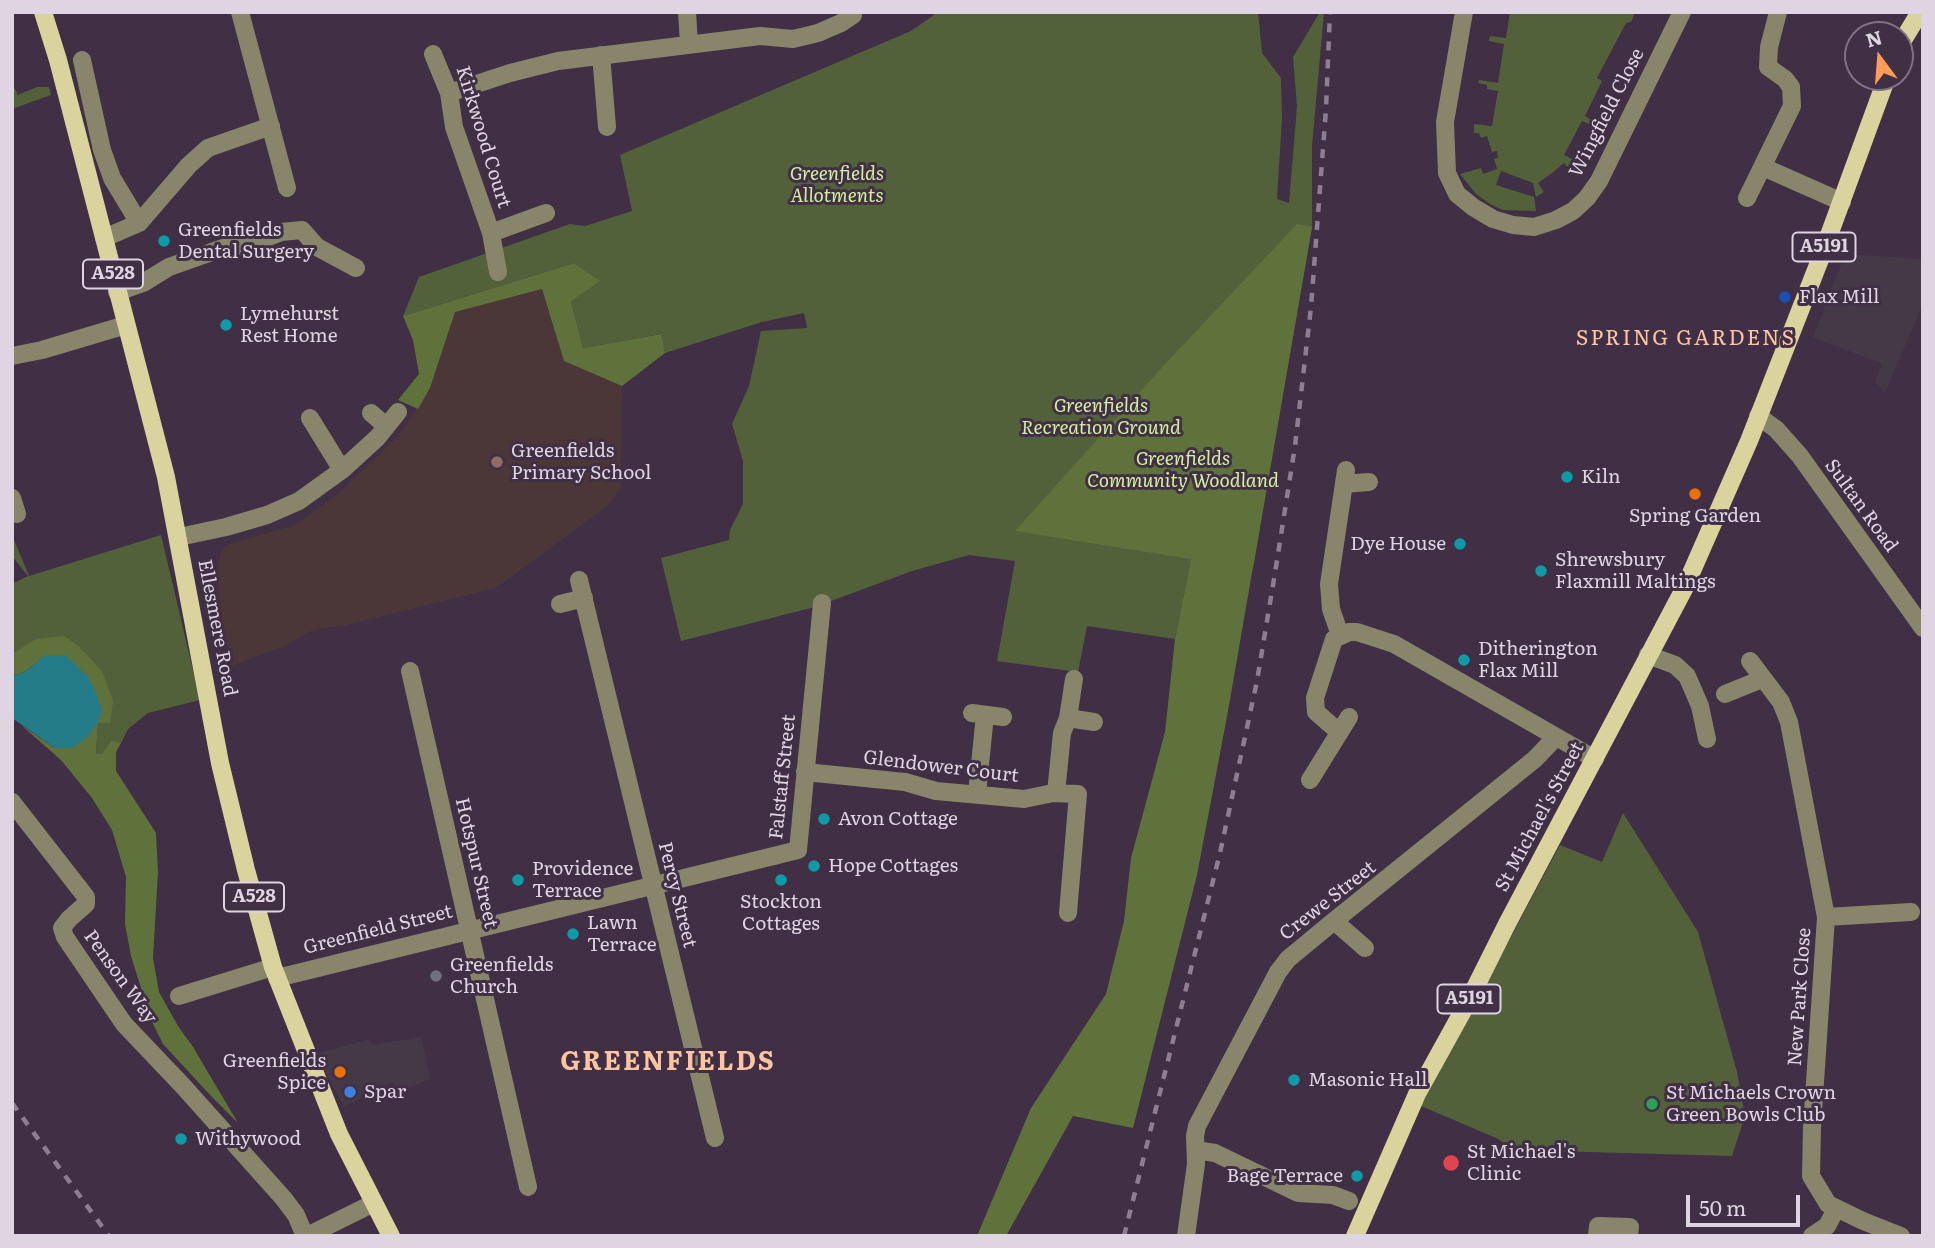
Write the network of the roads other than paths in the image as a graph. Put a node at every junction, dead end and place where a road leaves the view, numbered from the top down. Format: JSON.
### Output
{"nodes":[{"id":1,"x":43,"y":12,"type":"edge"},
{"id":2,"x":240,"y":12,"type":"edge"},
{"id":3,"x":687,"y":12,"type":"edge"},
{"id":4,"x":1464,"y":12,"type":"edge"},
{"id":5,"x":1682,"y":12,"type":"edge"},
{"id":6,"x":1778,"y":12,"type":"edge"},
{"id":7,"x":848,"y":25,"type":"dead end"},
{"id":8,"x":689,"y":44,"type":"junction"},
{"id":9,"x":433,"y":54,"type":"dead end"},
{"id":10,"x":600,"y":55,"type":"junction"},
{"id":11,"x":82,"y":60,"type":"dead end"},
{"id":12,"x":1882,"y":91,"type":"edge"},
{"id":13,"x":449,"y":93,"type":"junction"},
{"id":14,"x":271,"y":126,"type":"junction"},
{"id":15,"x":607,"y":127,"type":"dead end"},
{"id":16,"x":1763,"y":167,"type":"junction"},
{"id":17,"x":287,"y":190,"type":"dead end"},
{"id":18,"x":1747,"y":198,"type":"dead end"},
{"id":19,"x":1842,"y":202,"type":"junction"},
{"id":20,"x":546,"y":213,"type":"dead end"},
{"id":21,"x":139,"y":223,"type":"junction"},
{"id":22,"x":491,"y":233,"type":"junction"},
{"id":23,"x":104,"y":238,"type":"junction"},
{"id":24,"x":356,"y":268,"type":"dead end"},
{"id":25,"x":498,"y":272,"type":"dead end"},
{"id":26,"x":117,"y":292,"type":"junction"},
{"id":27,"x":126,"y":325,"type":"junction"},
{"id":28,"x":12,"y":356,"type":"edge"},
{"id":29,"x":371,"y":414,"type":"dead end"},
{"id":30,"x":1758,"y":416,"type":"junction"},
{"id":31,"x":319,"y":422,"type":"dead end"},
{"id":32,"x":342,"y":470,"type":"junction"},
{"id":33,"x":1369,"y":482,"type":"dead end"},
{"id":34,"x":178,"y":537,"type":"junction"},
{"id":35,"x":579,"y":580,"type":"dead end"},
{"id":36,"x":584,"y":598,"type":"junction"},
{"id":37,"x":822,"y":603,"type":"dead end"},
{"id":38,"x":560,"y":604,"type":"dead end"},
{"id":39,"x":1923,"y":628,"type":"edge"},
{"id":40,"x":1340,"y":635,"type":"junction"},
{"id":41,"x":1648,"y":655,"type":"junction"},
{"id":42,"x":1750,"y":661,"type":"dead end"},
{"id":43,"x":410,"y":671,"type":"dead end"},
{"id":44,"x":1074,"y":679,"type":"dead end"},
{"id":45,"x":1762,"y":679,"type":"junction"},
{"id":46,"x":1725,"y":694,"type":"dead end"},
{"id":47,"x":987,"y":715,"type":"dead end"},
{"id":48,"x":1068,"y":718,"type":"junction"},
{"id":49,"x":1094,"y":722,"type":"dead end"},
{"id":50,"x":1556,"y":737,"type":"junction"},
{"id":51,"x":1707,"y":738,"type":"dead end"},
{"id":52,"x":1595,"y":759,"type":"junction"},
{"id":53,"x":805,"y":772,"type":"junction"},
{"id":54,"x":1310,"y":780,"type":"dead end"},
{"id":55,"x":1056,"y":793,"type":"junction"},
{"id":56,"x":977,"y":794,"type":"junction"},
{"id":57,"x":13,"y":803,"type":"edge"},
{"id":58,"x":653,"y":885,"type":"junction"},
{"id":59,"x":1911,"y":912,"type":"dead end"},
{"id":60,"x":1068,"y":913,"type":"dead end"},
{"id":61,"x":1826,"y":917,"type":"junction"},
{"id":62,"x":1334,"y":922,"type":"junction"},
{"id":63,"x":469,"y":929,"type":"junction"},
{"id":64,"x":1365,"y":948,"type":"dead end"},
{"id":65,"x":275,"y":972,"type":"junction"},
{"id":66,"x":179,"y":996,"type":"dead end"},
{"id":67,"x":715,"y":1138,"type":"dead end"},
{"id":68,"x":1196,"y":1150,"type":"junction"},
{"id":69,"x":528,"y":1187,"type":"dead end"},
{"id":70,"x":1349,"y":1201,"type":"dead end"},
{"id":71,"x":374,"y":1203,"type":"junction"},
{"id":72,"x":1836,"y":1209,"type":"junction"},
{"id":73,"x":306,"y":1236,"type":"edge"},
{"id":74,"x":391,"y":1236,"type":"edge"},
{"id":75,"x":1186,"y":1236,"type":"edge"},
{"id":76,"x":1355,"y":1236,"type":"edge"},
{"id":77,"x":1597,"y":1236,"type":"edge"},
{"id":78,"x":1629,"y":1236,"type":"edge"},
{"id":79,"x":1812,"y":1236,"type":"edge"},
{"id":80,"x":1901,"y":1236,"type":"edge"}],
"edges":[{"from":1,"to":23,"type":"main road","name":"Ellesmere Road","number":"A528"},
{"from":2,"to":14,"type":"street"},
{"from":3,"to":8,"type":"street"},
{"from":4,"to":5,"type":"street","name":"Wingfield Close"},
{"from":6,"to":16,"type":"street"},
{"from":7,"to":8,"type":"street"},
{"from":8,"to":10,"type":"street"},
{"from":9,"to":13,"type":"street","name":"Kirkwood Court"},
{"from":10,"to":13,"type":"street"},
{"from":10,"to":15,"type":"street"},
{"from":11,"to":21,"type":"street"},
{"from":12,"to":19,"type":"main road","number":"A5191"},
{"from":13,"to":22,"type":"street","name":"Kirkwood Court"},
{"from":14,"to":17,"type":"street"},
{"from":14,"to":21,"type":"street"},
{"from":16,"to":18,"type":"street"},
{"from":16,"to":19,"type":"street"},
{"from":19,"to":30,"type":"main road","number":"A5191"},
{"from":20,"to":22,"type":"street","name":"Kirkwood Court"},
{"from":21,"to":23,"type":"street"},
{"from":22,"to":25,"type":"street","name":"Kirkwood Court"},
{"from":23,"to":26,"type":"main road","name":"Ellesmere Road","number":"A528"},
{"from":24,"to":26,"type":"street"},
{"from":26,"to":27,"type":"main road","name":"Ellesmere Road","number":"A528"},
{"from":27,"to":28,"type":"street"},
{"from":27,"to":34,"type":"main road","name":"Ellesmere Road","number":"A528"},
{"from":29,"to":32,"type":"street"},
{"from":30,"to":39,"type":"street","name":"Sultan Road"},
{"from":30,"to":41,"type":"main road","name":"St Michael's Street","number":"A5191"},
{"from":31,"to":32,"type":"street"},
{"from":32,"to":34,"type":"street"},
{"from":33,"to":40,"type":"street"},
{"from":34,"to":65,"type":"main road","name":"Ellesmere Road","number":"A528"},
{"from":35,"to":36,"type":"street","name":"Percy Street"},
{"from":36,"to":38,"type":"street"},
{"from":36,"to":58,"type":"street","name":"Percy Street"},
{"from":37,"to":53,"type":"street","name":"Falstaff Street"},
{"from":40,"to":50,"type":"street"},
{"from":40,"to":54,"type":"street"},
{"from":41,"to":51,"type":"street"},
{"from":41,"to":52,"type":"main road","name":"St Michael's Street","number":"A5191"},
{"from":42,"to":45,"type":"street","name":"New Park Close"},
{"from":43,"to":63,"type":"street","name":"Hotspur Street"},
{"from":44,"to":48,"type":"street"},
{"from":45,"to":46,"type":"street"},
{"from":45,"to":61,"type":"street","name":"New Park Close"},
{"from":47,"to":56,"type":"street"},
{"from":48,"to":49,"type":"street"},
{"from":48,"to":55,"type":"street"},
{"from":50,"to":52,"type":"street"},
{"from":50,"to":62,"type":"street","name":"Crewe Street"},
{"from":52,"to":76,"type":"main road","name":"St Michael's Street","number":"A5191"},
{"from":53,"to":56,"type":"street","name":"Glendower Court"},
{"from":53,"to":58,"type":"street","name":"Falstaff Street"},
{"from":55,"to":56,"type":"street","name":"Glendower Court"},
{"from":55,"to":60,"type":"street"},
{"from":57,"to":73,"type":"street","name":"Penson Way"},
{"from":58,"to":63,"type":"street","name":"Greenfield Street"},
{"from":58,"to":67,"type":"street","name":"Percy Street"},
{"from":59,"to":61,"type":"street","name":"New Park Close"},
{"from":61,"to":72,"type":"street","name":"New Park Close"},
{"from":62,"to":64,"type":"street"},
{"from":62,"to":68,"type":"street","name":"Crewe Street"},
{"from":63,"to":65,"type":"street","name":"Greenfield Street"},
{"from":63,"to":69,"type":"street","name":"Hotspur Street"},
{"from":65,"to":66,"type":"street","name":"Greenfield Street"},
{"from":65,"to":71,"type":"main road","name":"Ellesmere Road","number":"A528"},
{"from":68,"to":70,"type":"street"},
{"from":68,"to":75,"type":"street","name":"Crewe Street"},
{"from":71,"to":73,"type":"street","name":"Penson Way"},
{"from":71,"to":74,"type":"main road","name":"Ellesmere Road","number":"A528"},
{"from":72,"to":79,"type":"street"},
{"from":72,"to":80,"type":"street","name":"New Park Close"},
{"from":77,"to":78,"type":"street"}]}
